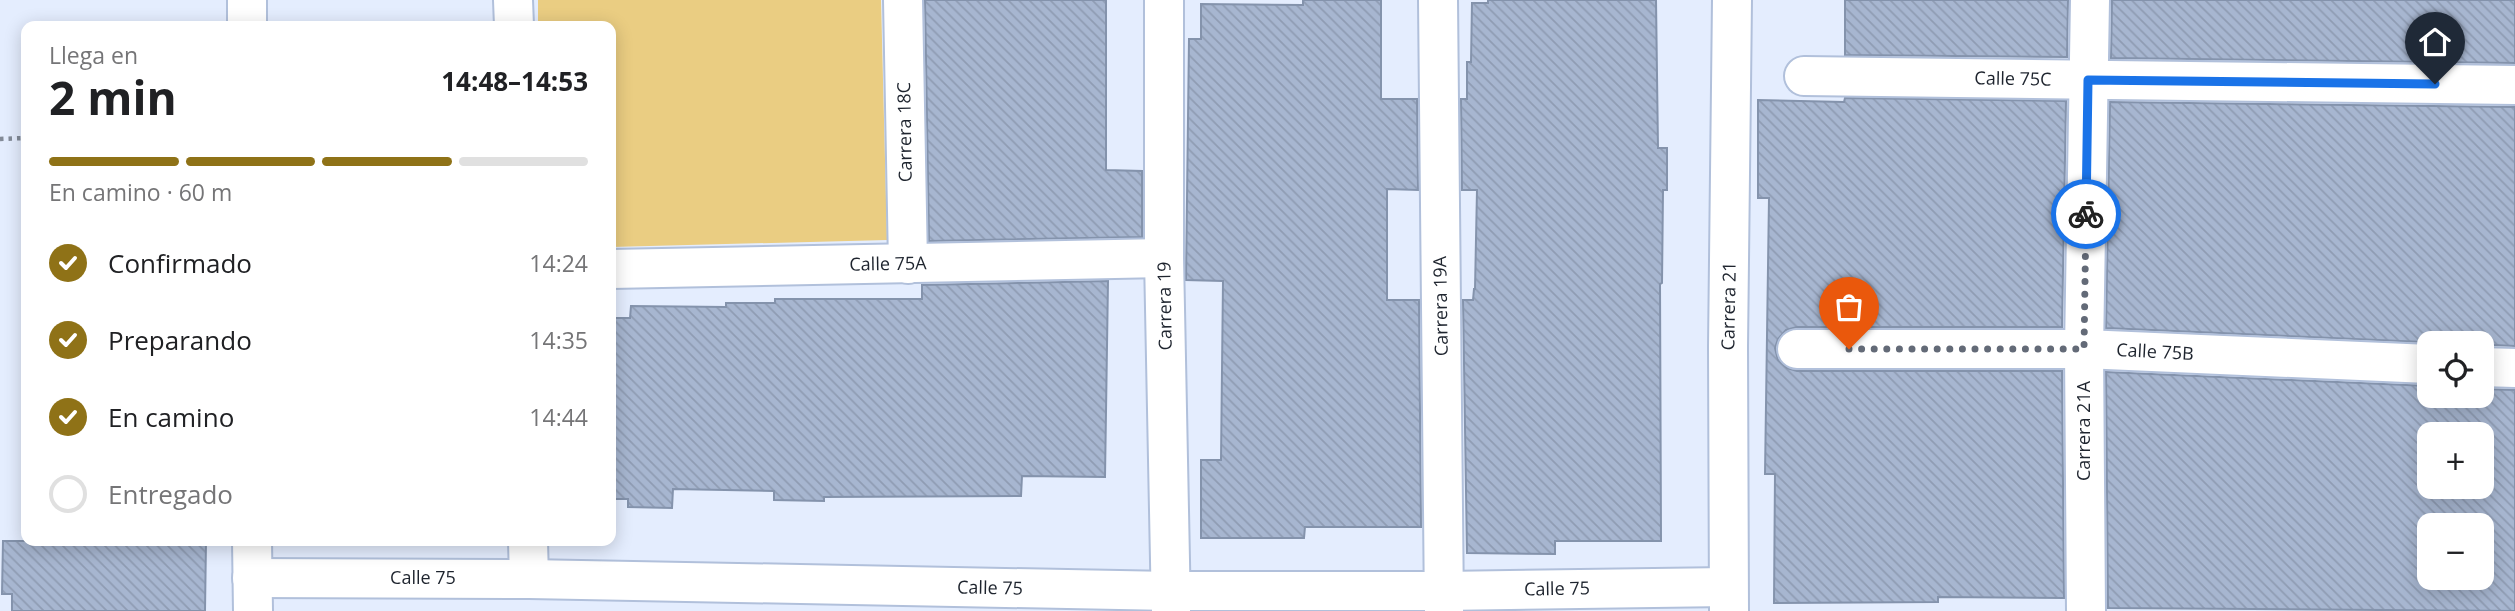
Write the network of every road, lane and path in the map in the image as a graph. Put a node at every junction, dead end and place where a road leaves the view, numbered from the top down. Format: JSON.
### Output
{"nodes":[{"id":1,"x":247,"y":0,"type":"edge"},
{"id":2,"x":513,"y":0,"type":"edge"},
{"id":3,"x":903,"y":0,"type":"edge"},
{"id":4,"x":1164,"y":0,"type":"edge"},
{"id":5,"x":1438,"y":0,"type":"edge"},
{"id":6,"x":1732,"y":0,"type":"edge"},
{"id":7,"x":2090,"y":0,"type":"edge"},
{"id":8,"x":247,"y":21,"type":"edge"},
{"id":9,"x":514,"y":21,"type":"edge"},
{"id":10,"x":1804,"y":76,"type":"dead end"},
{"id":11,"x":2088,"y":80,"type":"junction"},
{"id":12,"x":2515,"y":85,"type":"edge"},
{"id":13,"x":21,"y":138,"type":"edge"},
{"id":14,"x":0,"y":139,"type":"edge"},
{"id":15,"x":1164,"y":258,"type":"junction"},
{"id":16,"x":908,"y":264,"type":"junction"},
{"id":17,"x":616,"y":270,"type":"edge"},
{"id":18,"x":1797,"y":349,"type":"dead end"},
{"id":19,"x":2084,"y":349,"type":"junction"},
{"id":20,"x":2417,"y":363,"type":"edge"},
{"id":21,"x":2494,"y":367,"type":"edge"},
{"id":22,"x":2515,"y":368,"type":"edge"},
{"id":23,"x":252,"y":546,"type":"edge"},
{"id":24,"x":528,"y":546,"type":"edge"},
{"id":25,"x":529,"y":579,"type":"junction"},
{"id":26,"x":253,"y":594,"type":"edge"},
{"id":27,"x":903,"y":599,"type":"edge"},
{"id":28,"x":1728,"y":599,"type":"edge"},
{"id":29,"x":1171,"y":601,"type":"edge"},
{"id":30,"x":1444,"y":601,"type":"edge"},
{"id":31,"x":2086,"y":611,"type":"edge"}],
"edges":[{"from":1,"to":8,"type":"street"},
{"from":2,"to":9,"type":"street"},
{"from":3,"to":16,"type":"street","name":"Carrera 18C"},
{"from":4,"to":15,"type":"street","name":"Carrera 19"},
{"from":5,"to":30,"type":"street","name":"Carrera 19A"},
{"from":6,"to":28,"type":"street","name":"Carrera 21"},
{"from":7,"to":11,"type":"street","name":"Carrera 21A"},
{"from":10,"to":11,"type":"street","name":"Calle 75C"},
{"from":11,"to":12,"type":"street","name":"Calle 75C"},
{"from":11,"to":19,"type":"street","name":"Carrera 21A"},
{"from":13,"to":14,"type":"path"},
{"from":15,"to":16,"type":"street","name":"Calle 75A"},
{"from":15,"to":29,"type":"street","name":"Carrera 19"},
{"from":16,"to":17,"type":"street","name":"Calle 75A"},
{"from":18,"to":19,"type":"street","name":"Calle 75B"},
{"from":19,"to":20,"type":"street","name":"Calle 75B"},
{"from":19,"to":31,"type":"street","name":"Carrera 21A"},
{"from":21,"to":22,"type":"street"},
{"from":23,"to":26,"type":"street"},
{"from":24,"to":25,"type":"street"},
{"from":25,"to":26,"type":"street","name":"Calle 75"},
{"from":25,"to":27,"type":"street","name":"Calle 75"},
{"from":27,"to":29,"type":"street","name":"Calle 75"},
{"from":28,"to":30,"type":"street","name":"Calle 75"},
{"from":29,"to":30,"type":"street","name":"Calle 75"}]}
